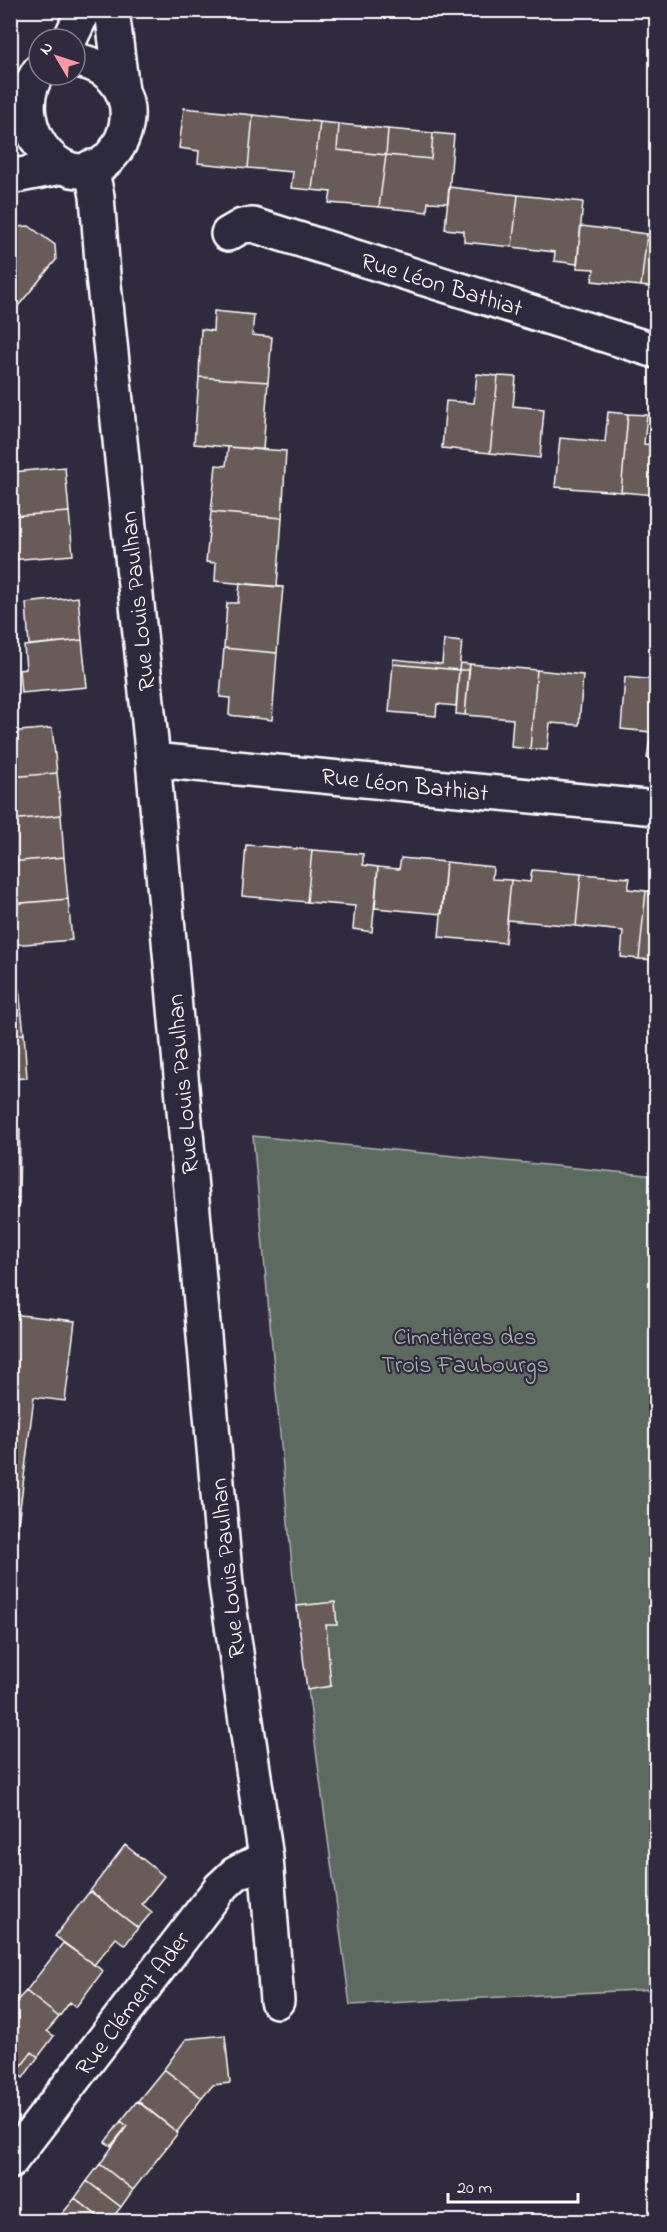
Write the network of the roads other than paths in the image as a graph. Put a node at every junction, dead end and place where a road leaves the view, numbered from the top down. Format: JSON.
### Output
{"nodes":[{"id":1,"x":84,"y":10,"type":"edge"},
{"id":2,"x":112,"y":10,"type":"edge"},
{"id":3,"x":76,"y":27,"type":"edge"},
{"id":4,"x":87,"y":64,"type":"edge"},
{"id":5,"x":27,"y":85,"type":"edge"},
{"id":6,"x":122,"y":91,"type":"junction"},
{"id":7,"x":14,"y":109,"type":"edge"},
{"id":8,"x":91,"y":167,"type":"junction"},
{"id":9,"x":56,"y":168,"type":"junction"},
{"id":10,"x":10,"y":177,"type":"edge"},
{"id":11,"x":228,"y":234,"type":"dead end"},
{"id":12,"x":657,"y":351,"type":"edge"},
{"id":13,"x":153,"y":760,"type":"junction"},
{"id":14,"x":657,"y":808,"type":"edge"},
{"id":15,"x":266,"y":1858,"type":"junction"},
{"id":16,"x":277,"y":2001,"type":"dead end"},
{"id":17,"x":15,"y":2146,"type":"edge"}],
"edges":[{"from":1,"to":3,"type":"street"},
{"from":2,"to":6,"type":"street"},
{"from":4,"to":6,"type":"street"},
{"from":5,"to":7,"type":"street"},
{"from":6,"to":8,"type":"street"},
{"from":7,"to":9,"type":"street"},
{"from":8,"to":9,"type":"street"},
{"from":8,"to":13,"type":"street","name":"Rue Louis Paulhan"},
{"from":9,"to":10,"type":"street"},
{"from":11,"to":12,"type":"street","name":"Rue Léon Bathiat"},
{"from":13,"to":14,"type":"street","name":"Rue Léon Bathiat"},
{"from":13,"to":15,"type":"street","name":"Rue Louis Paulhan"},
{"from":15,"to":16,"type":"street","name":"Rue Louis Paulhan"},
{"from":15,"to":17,"type":"street","name":"Rue Clément Ader"}]}
